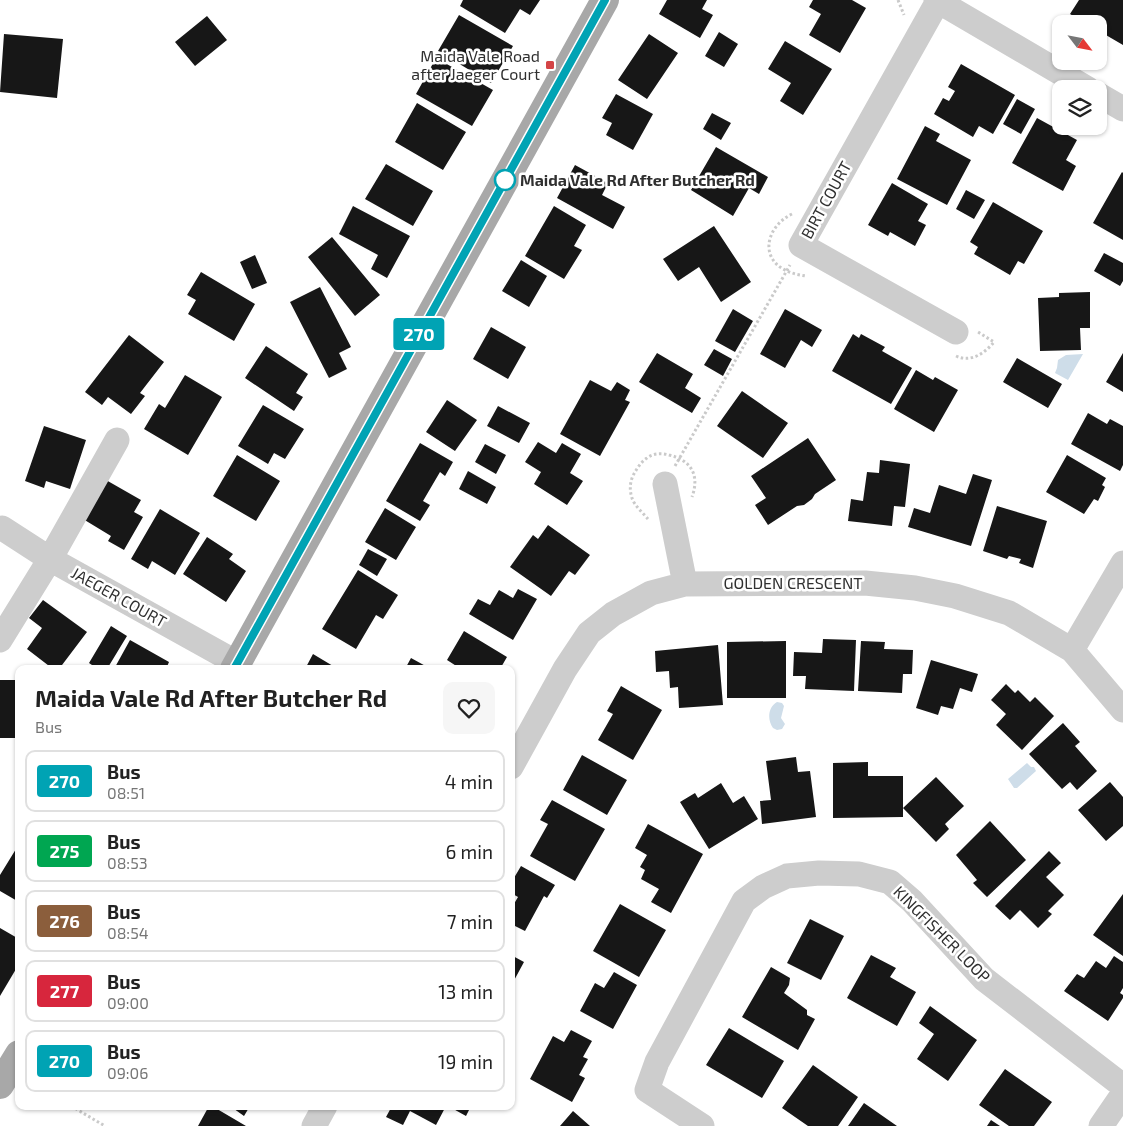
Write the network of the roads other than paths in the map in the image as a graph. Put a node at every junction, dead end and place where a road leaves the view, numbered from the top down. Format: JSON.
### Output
{"nodes":[{"id":1,"x":605,"y":0,"type":"edge"},
{"id":2,"x":937,"y":1,"type":"edge"},
{"id":3,"x":1073,"y":80,"type":"edge"},
{"id":4,"x":1107,"y":100,"type":"edge"},
{"id":5,"x":1123,"y":109,"type":"edge"},
{"id":6,"x":955,"y":343,"type":"road end"},
{"id":7,"x":117,"y":440,"type":"dead end"},
{"id":8,"x":665,"y":484,"type":"road end"},
{"id":9,"x":2,"y":528,"type":"dead end"},
{"id":10,"x":50,"y":559,"type":"junction"},
{"id":11,"x":1123,"y":563,"type":"edge"},
{"id":12,"x":685,"y":584,"type":"junction"},
{"id":13,"x":0,"y":640,"type":"edge"},
{"id":14,"x":1072,"y":650,"type":"junction"},
{"id":15,"x":233,"y":665,"type":"edge"},
{"id":16,"x":236,"y":665,"type":"edge"},
{"id":17,"x":1123,"y":710,"type":"edge"},
{"id":18,"x":515,"y":760,"type":"edge"},
{"id":19,"x":15,"y":1061,"type":"edge"},
{"id":20,"x":0,"y":1085,"type":"edge"},
{"id":21,"x":1123,"y":1086,"type":"edge"},
{"id":22,"x":1123,"y":1094,"type":"edge"},
{"id":23,"x":323,"y":1110,"type":"edge"},
{"id":24,"x":314,"y":1126,"type":"edge"},
{"id":25,"x":702,"y":1126,"type":"edge"},
{"id":26,"x":1101,"y":1126,"type":"edge"}],
"edges":[{"from":1,"to":16,"type":"main road"},
{"from":2,"to":3,"type":"street"},
{"from":2,"to":6,"type":"street","name":"BIRT COURT"},
{"from":4,"to":5,"type":"street"},
{"from":7,"to":10,"type":"street"},
{"from":8,"to":12,"type":"street"},
{"from":9,"to":10,"type":"street","name":"JAEGER COURT"},
{"from":10,"to":13,"type":"street"},
{"from":10,"to":15,"type":"street","name":"JAEGER COURT"},
{"from":11,"to":14,"type":"street"},
{"from":12,"to":14,"type":"street","name":"GOLDEN CRESCENT"},
{"from":12,"to":18,"type":"street","name":"GOLDEN CRESCENT"},
{"from":14,"to":17,"type":"street","name":"GOLDEN CRESCENT"},
{"from":19,"to":20,"type":"main road"},
{"from":21,"to":25,"type":"street","name":"KINGFISHER LOOP"},
{"from":22,"to":26,"type":"street"},
{"from":23,"to":24,"type":"street"}]}
